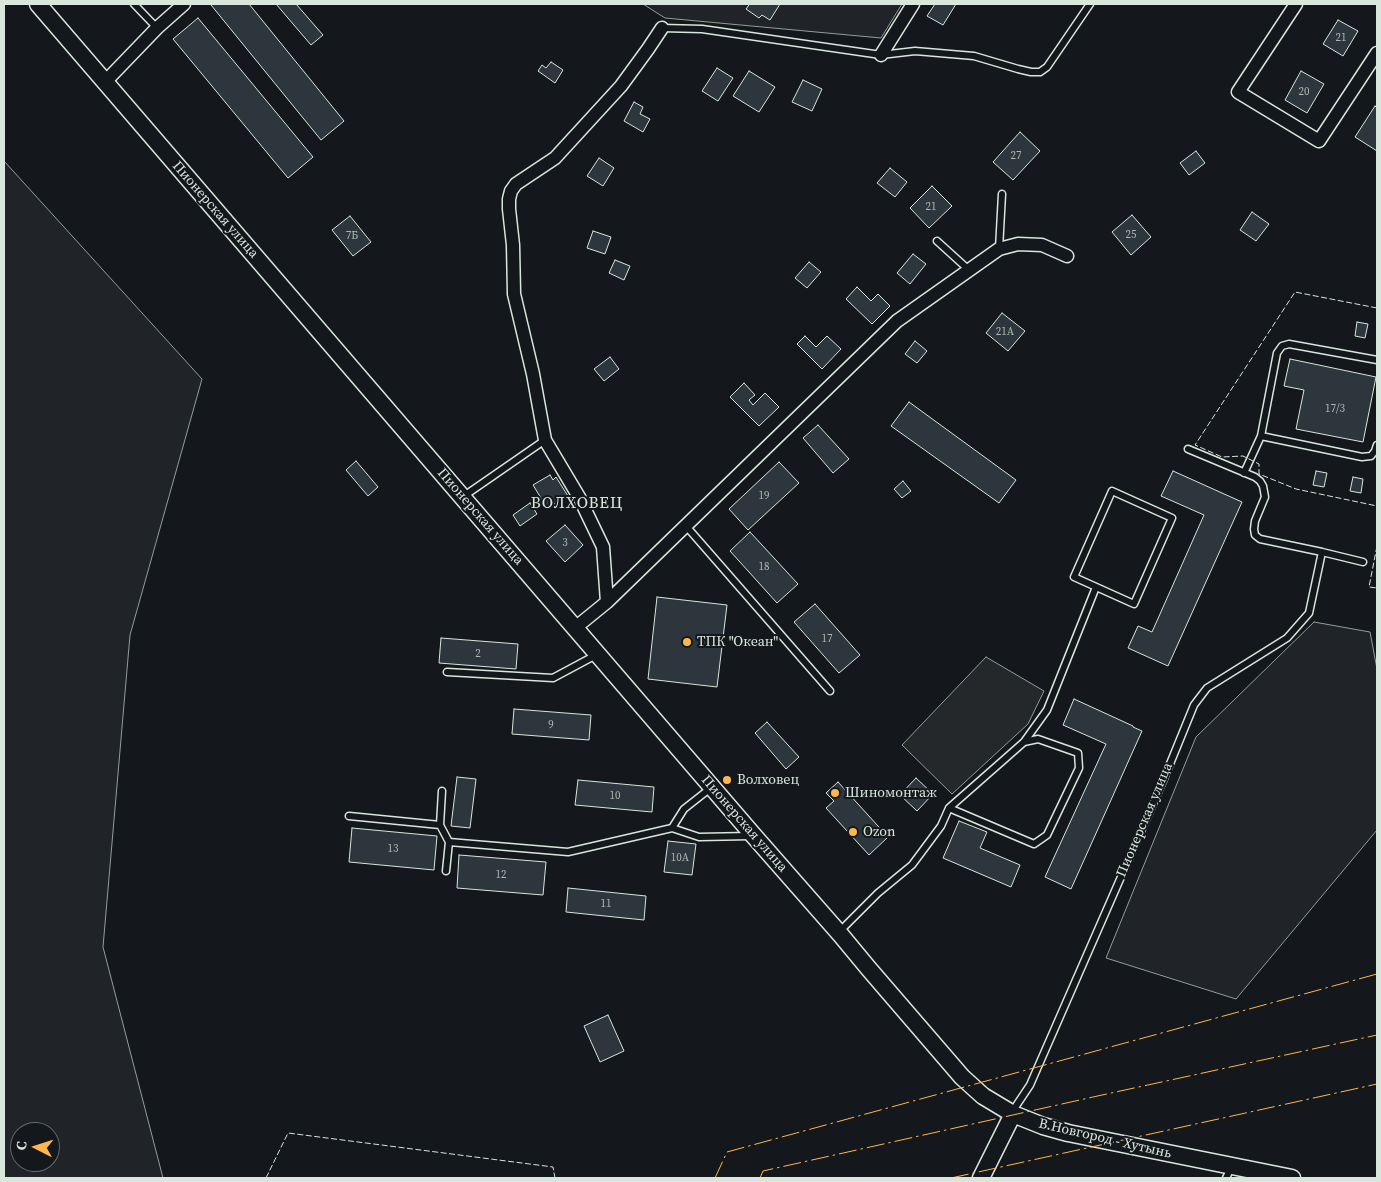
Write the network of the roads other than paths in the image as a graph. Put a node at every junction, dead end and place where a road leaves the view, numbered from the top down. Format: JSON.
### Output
{"nodes":[{"id":1,"x":38,"y":4,"type":"edge"},
{"id":2,"x":134,"y":4,"type":"edge"},
{"id":3,"x":184,"y":4,"type":"edge"},
{"id":4,"x":913,"y":4,"type":"edge"},
{"id":5,"x":1090,"y":4,"type":"edge"},
{"id":6,"x":1296,"y":4,"type":"edge"},
{"id":7,"x":157,"y":28,"type":"junction"},
{"id":8,"x":662,"y":28,"type":"joint"},
{"id":9,"x":1377,"y":53,"type":"edge"},
{"id":10,"x":881,"y":55,"type":"junction"},
{"id":11,"x":105,"y":82,"type":"junction"},
{"id":12,"x":1002,"y":194,"type":"dead end"},
{"id":13,"x":937,"y":241,"type":"dead end"},
{"id":14,"x":999,"y":248,"type":"junction"},
{"id":15,"x":1067,"y":256,"type":"dead end"},
{"id":16,"x":969,"y":270,"type":"junction"},
{"id":17,"x":1377,"y":360,"type":"edge"},
{"id":18,"x":1261,"y":436,"type":"junction"},
{"id":19,"x":545,"y":440,"type":"junction"},
{"id":20,"x":1377,"y":445,"type":"edge"},
{"id":21,"x":1188,"y":448,"type":"dead end"},
{"id":22,"x":1244,"y":473,"type":"junction"},
{"id":23,"x":463,"y":497,"type":"junction"},
{"id":24,"x":686,"y":526,"type":"junction"},
{"id":25,"x":1322,"y":552,"type":"junction"},
{"id":26,"x":1363,"y":562,"type":"dead end"},
{"id":27,"x":1096,"y":587,"type":"junction"},
{"id":28,"x":607,"y":602,"type":"junction"},
{"id":29,"x":575,"y":628,"type":"junction"},
{"id":30,"x":597,"y":654,"type":"junction"},
{"id":31,"x":447,"y":672,"type":"dead end"},
{"id":32,"x":830,"y":691,"type":"dead end"},
{"id":33,"x":1024,"y":742,"type":"junction"},
{"id":34,"x":712,"y":787,"type":"junction"},
{"id":35,"x":442,"y":791,"type":"dead end"},
{"id":36,"x":949,"y":808,"type":"junction"},
{"id":37,"x":349,"y":816,"type":"dead end"},
{"id":38,"x":440,"y":824,"type":"junction"},
{"id":39,"x":672,"y":828,"type":"junction"},
{"id":40,"x":754,"y":836,"type":"junction"},
{"id":41,"x":449,"y":842,"type":"junction"},
{"id":42,"x":446,"y":871,"type":"dead end"},
{"id":43,"x":840,"y":934,"type":"junction"},
{"id":44,"x":922,"y":1030,"type":"joint"},
{"id":45,"x":1013,"y":1114,"type":"junction"},
{"id":46,"x":1229,"y":1172,"type":"edge"},
{"id":47,"x":981,"y":1178,"type":"edge"},
{"id":48,"x":1292,"y":1178,"type":"edge"}],
"edges":[{"from":1,"to":11,"type":"street","name":"Пионерская улица"},
{"from":2,"to":7,"type":"lane"},
{"from":3,"to":7,"type":"street"},
{"from":4,"to":10,"type":"street"},
{"from":5,"to":10,"type":"lane"},
{"from":6,"to":9,"type":"street"},
{"from":7,"to":11,"type":"street"},
{"from":8,"to":10,"type":"lane"},
{"from":8,"to":19,"type":"street"},
{"from":11,"to":23,"type":"street","name":"Пионерская улица"},
{"from":12,"to":14,"type":"lane"},
{"from":13,"to":16,"type":"lane"},
{"from":14,"to":15,"type":"street"},
{"from":14,"to":16,"type":"street"},
{"from":16,"to":24,"type":"street"},
{"from":17,"to":18,"type":"lane"},
{"from":18,"to":20,"type":"lane"},
{"from":18,"to":22,"type":"lane"},
{"from":19,"to":23,"type":"lane"},
{"from":19,"to":28,"type":"street"},
{"from":21,"to":22,"type":"lane"},
{"from":22,"to":25,"type":"lane"},
{"from":23,"to":29,"type":"street","name":"Пионерская улица"},
{"from":24,"to":28,"type":"street"},
{"from":24,"to":32,"type":"lane"},
{"from":25,"to":26,"type":"lane"},
{"from":25,"to":45,"type":"lane","name":"Пионерская улица"},
{"from":27,"to":27,"type":"lane"},
{"from":27,"to":33,"type":"lane"},
{"from":28,"to":29,"type":"street"},
{"from":29,"to":30,"type":"street","name":"Пионерская улица"},
{"from":30,"to":31,"type":"lane"},
{"from":30,"to":34,"type":"street","name":"Пионерская улица"},
{"from":33,"to":36,"type":"lane"},
{"from":33,"to":36,"type":"lane"},
{"from":34,"to":39,"type":"lane"},
{"from":34,"to":40,"type":"street","name":"Пионерская улица"},
{"from":35,"to":38,"type":"lane"},
{"from":36,"to":43,"type":"lane"},
{"from":37,"to":38,"type":"lane"},
{"from":38,"to":41,"type":"lane"},
{"from":39,"to":40,"type":"lane"},
{"from":39,"to":41,"type":"lane"},
{"from":40,"to":43,"type":"street","name":"Пионерская улица"},
{"from":41,"to":42,"type":"lane"},
{"from":43,"to":44,"type":"street","name":"Пионерская улица"},
{"from":44,"to":45,"type":"street","name":"В.Новгород - Хутынь"},
{"from":45,"to":46,"type":"street","name":"В.Новгород - Хутынь"},
{"from":45,"to":47,"type":"street","name":"Пионерская улица"},
{"from":46,"to":48,"type":"street","name":"В.Новгород - Хутынь"}]}
